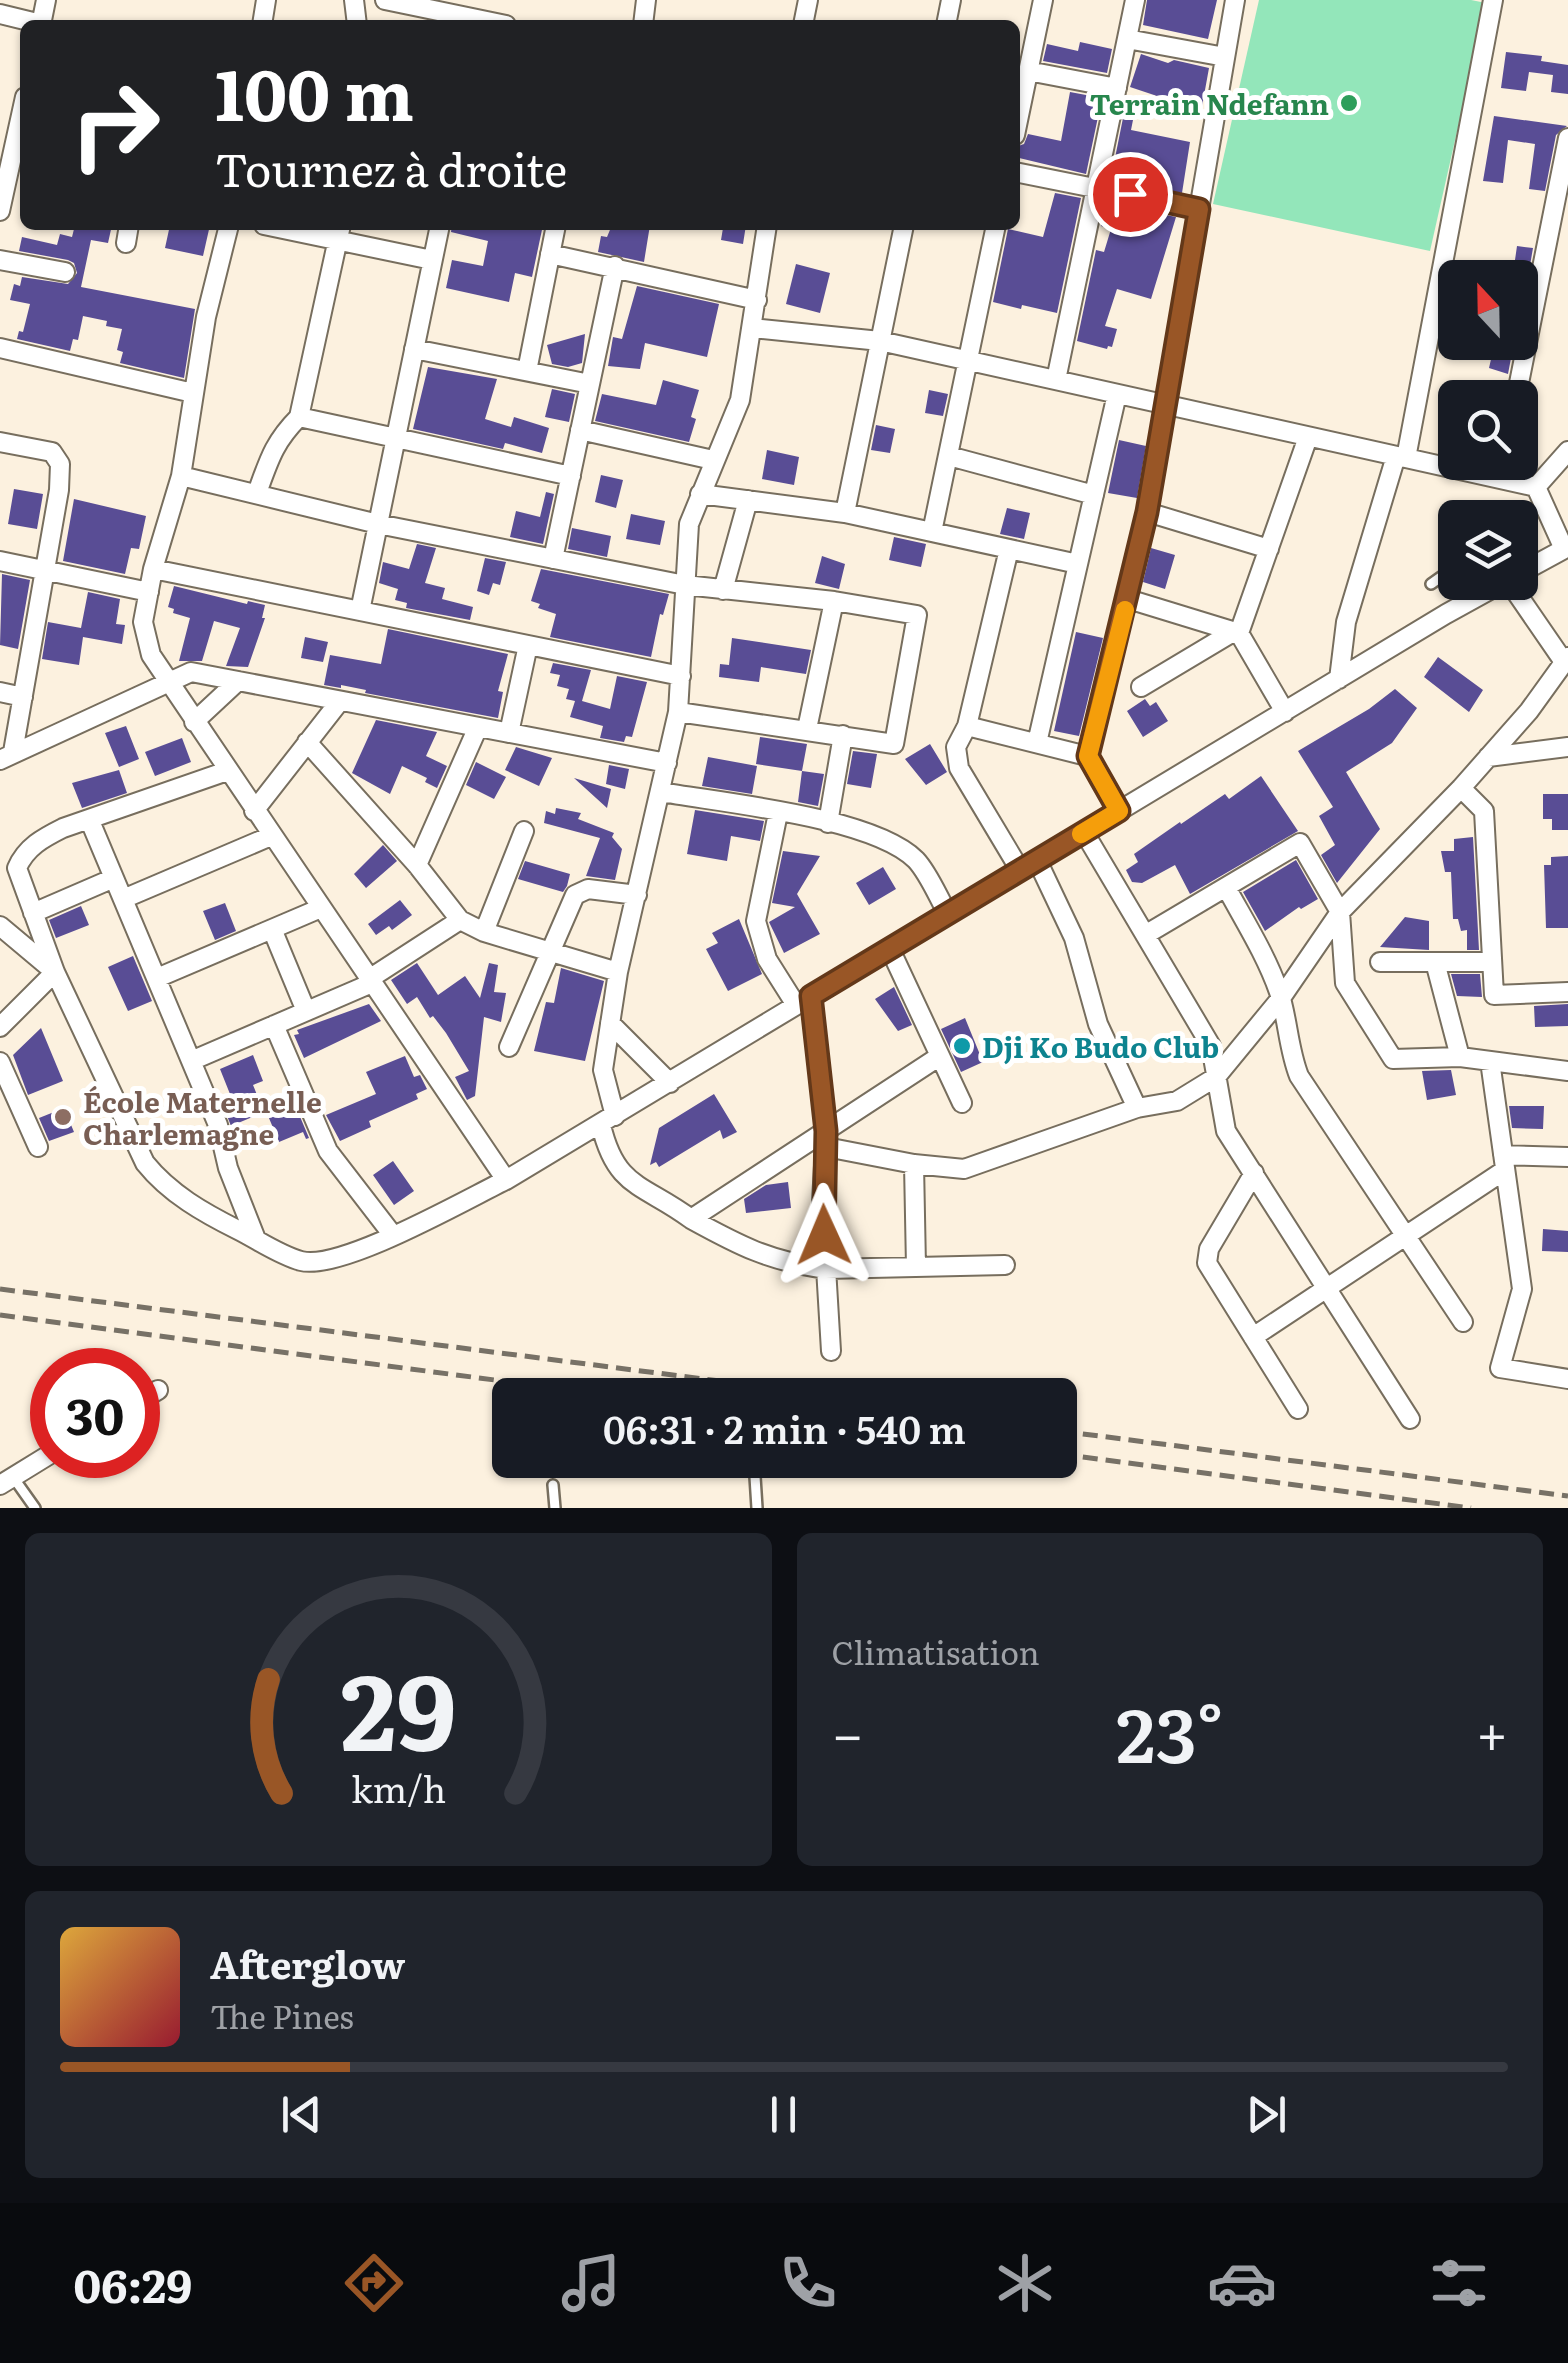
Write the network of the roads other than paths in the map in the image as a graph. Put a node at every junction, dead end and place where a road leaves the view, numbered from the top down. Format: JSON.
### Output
{"nodes":[{"id":1,"x":385,"y":0,"type":"edge"},
{"id":2,"x":1043,"y":0,"type":"edge"},
{"id":3,"x":1135,"y":0,"type":"edge"},
{"id":4,"x":1235,"y":0,"type":"edge"},
{"id":5,"x":1493,"y":0,"type":"edge"},
{"id":6,"x":0,"y":14,"type":"edge"},
{"id":7,"x":25,"y":20,"type":"edge"},
{"id":8,"x":472,"y":20,"type":"edge"},
{"id":9,"x":1127,"y":39,"type":"junction"},
{"id":10,"x":1226,"y":56,"type":"junction"},
{"id":11,"x":1028,"y":71,"type":"junction"},
{"id":12,"x":1116,"y":88,"type":"junction"},
{"id":13,"x":1020,"y":103,"type":"edge"},
{"id":14,"x":1568,"y":138,"type":"edge"},
{"id":15,"x":14,"y":139,"type":"edge"},
{"id":16,"x":1020,"y":173,"type":"edge"},
{"id":17,"x":1096,"y":187,"type":"junction"},
{"id":18,"x":1199,"y":209,"type":"junction"},
{"id":19,"x":0,"y":212,"type":"edge"},
{"id":20,"x":228,"y":230,"type":"edge"},
{"id":21,"x":311,"y":230,"type":"edge"},
{"id":22,"x":439,"y":230,"type":"edge"},
{"id":23,"x":555,"y":230,"type":"edge"},
{"id":24,"x":766,"y":230,"type":"edge"},
{"id":25,"x":903,"y":230,"type":"edge"},
{"id":26,"x":995,"y":230,"type":"edge"},
{"id":27,"x":339,"y":233,"type":"edge"},
{"id":28,"x":550,"y":254,"type":"junction"},
{"id":29,"x":0,"y":260,"type":"edge"},
{"id":30,"x":432,"y":260,"type":"junction"},
{"id":31,"x":615,"y":266,"type":"junction"},
{"id":32,"x":64,"y":272,"type":"dead end"},
{"id":33,"x":757,"y":300,"type":"junction"},
{"id":34,"x":752,"y":328,"type":"junction"},
{"id":35,"x":880,"y":342,"type":"junction"},
{"id":36,"x":0,"y":348,"type":"edge"},
{"id":37,"x":414,"y":350,"type":"junction"},
{"id":38,"x":968,"y":361,"type":"junction"},
{"id":39,"x":527,"y":371,"type":"junction"},
{"id":40,"x":1056,"y":380,"type":"junction"},
{"id":41,"x":1520,"y":380,"type":"edge"},
{"id":42,"x":590,"y":384,"type":"junction"},
{"id":43,"x":193,"y":393,"type":"junction"},
{"id":44,"x":1117,"y":394,"type":"junction"},
{"id":45,"x":1166,"y":405,"type":"junction"},
{"id":46,"x":299,"y":417,"type":"junction"},
{"id":47,"x":580,"y":430,"type":"junction"},
{"id":48,"x":1308,"y":436,"type":"junction"},
{"id":49,"x":396,"y":438,"type":"junction"},
{"id":50,"x":0,"y":442,"type":"edge"},
{"id":51,"x":1568,"y":452,"type":"edge"},
{"id":52,"x":949,"y":456,"type":"junction"},
{"id":53,"x":1401,"y":457,"type":"junction"},
{"id":54,"x":713,"y":460,"type":"junction"},
{"id":55,"x":1438,"y":462,"type":"edge"},
{"id":56,"x":181,"y":476,"type":"junction"},
{"id":57,"x":571,"y":476,"type":"junction"},
{"id":58,"x":1521,"y":480,"type":"edge"},
{"id":59,"x":1536,"y":487,"type":"junction"},
{"id":60,"x":258,"y":493,"type":"junction"},
{"id":61,"x":700,"y":494,"type":"junction"},
{"id":62,"x":1094,"y":494,"type":"junction"},
{"id":63,"x":748,"y":500,"type":"junction"},
{"id":64,"x":1147,"y":512,"type":"junction"},
{"id":65,"x":845,"y":513,"type":"junction"},
{"id":66,"x":378,"y":524,"type":"junction"},
{"id":67,"x":932,"y":532,"type":"junction"},
{"id":68,"x":1566,"y":548,"type":"edge"},
{"id":69,"x":1009,"y":549,"type":"junction"},
{"id":70,"x":1269,"y":549,"type":"junction"},
{"id":71,"x":554,"y":559,"type":"junction"},
{"id":72,"x":0,"y":561,"type":"edge"},
{"id":73,"x":1538,"y":561,"type":"edge"},
{"id":74,"x":1078,"y":564,"type":"junction"},
{"id":75,"x":45,"y":570,"type":"junction"},
{"id":76,"x":153,"y":570,"type":"junction"},
{"id":77,"x":1438,"y":579,"type":"edge"},
{"id":78,"x":1431,"y":584,"type":"dead end"},
{"id":79,"x":685,"y":585,"type":"junction"},
{"id":80,"x":724,"y":590,"type":"junction"},
{"id":81,"x":149,"y":592,"type":"junction"},
{"id":82,"x":1128,"y":599,"type":"junction"},
{"id":83,"x":1475,"y":600,"type":"edge"},
{"id":84,"x":1520,"y":600,"type":"edge"},
{"id":85,"x":834,"y":601,"type":"junction"},
{"id":86,"x":360,"y":611,"type":"junction"},
{"id":87,"x":1236,"y":632,"type":"junction"},
{"id":88,"x":528,"y":645,"type":"junction"},
{"id":89,"x":1567,"y":660,"type":"edge"},
{"id":90,"x":682,"y":676,"type":"junction"},
{"id":91,"x":1340,"y":679,"type":"junction"},
{"id":92,"x":238,"y":681,"type":"junction"},
{"id":93,"x":166,"y":682,"type":"junction"},
{"id":94,"x":1142,"y":687,"type":"dead end"},
{"id":95,"x":0,"y":692,"type":"edge"},
{"id":96,"x":23,"y":696,"type":"junction"},
{"id":97,"x":340,"y":700,"type":"junction"},
{"id":98,"x":678,"y":712,"type":"junction"},
{"id":99,"x":1286,"y":712,"type":"junction"},
{"id":100,"x":194,"y":722,"type":"junction"},
{"id":101,"x":967,"y":726,"type":"junction"},
{"id":102,"x":478,"y":727,"type":"junction"},
{"id":103,"x":808,"y":729,"type":"junction"},
{"id":104,"x":509,"y":732,"type":"junction"},
{"id":105,"x":843,"y":735,"type":"junction"},
{"id":106,"x":307,"y":742,"type":"junction"},
{"id":107,"x":1038,"y":743,"type":"junction"},
{"id":108,"x":1568,"y":747,"type":"edge"},
{"id":109,"x":7,"y":756,"type":"edge"},
{"id":110,"x":1088,"y":756,"type":"junction"},
{"id":111,"x":1488,"y":758,"type":"junction"},
{"id":112,"x":667,"y":762,"type":"junction"},
{"id":113,"x":227,"y":771,"type":"junction"},
{"id":114,"x":1461,"y":788,"type":"junction"},
{"id":115,"x":661,"y":792,"type":"junction"},
{"id":116,"x":254,"y":811,"type":"junction"},
{"id":117,"x":1119,"y":811,"type":"junction"},
{"id":118,"x":778,"y":814,"type":"junction"},
{"id":119,"x":90,"y":821,"type":"junction"},
{"id":120,"x":828,"y":823,"type":"junction"},
{"id":121,"x":524,"y":830,"type":"dead end"},
{"id":122,"x":1084,"y":832,"type":"junction"},
{"id":123,"x":272,"y":836,"type":"junction"},
{"id":124,"x":1037,"y":860,"type":"junction"},
{"id":125,"x":418,"y":864,"type":"junction"},
{"id":126,"x":1020,"y":870,"type":"junction"},
{"id":127,"x":114,"y":878,"type":"junction"},
{"id":128,"x":1226,"y":887,"type":"junction"},
{"id":129,"x":637,"y":895,"type":"junction"},
{"id":130,"x":123,"y":898,"type":"junction"},
{"id":131,"x":321,"y":908,"type":"junction"},
{"id":132,"x":1340,"y":912,"type":"junction"},
{"id":133,"x":33,"y":913,"type":"junction"},
{"id":134,"x":948,"y":914,"type":"junction"},
{"id":135,"x":460,"y":920,"type":"junction"},
{"id":136,"x":0,"y":926,"type":"edge"},
{"id":137,"x":272,"y":929,"type":"junction"},
{"id":138,"x":484,"y":932,"type":"junction"},
{"id":139,"x":1146,"y":935,"type":"junction"},
{"id":140,"x":890,"y":948,"type":"junction"},
{"id":141,"x":549,"y":951,"type":"junction"},
{"id":142,"x":1380,"y":962,"type":"dead end"},
{"id":143,"x":1435,"y":962,"type":"junction"},
{"id":144,"x":1492,"y":962,"type":"junction"},
{"id":145,"x":55,"y":972,"type":"junction"},
{"id":146,"x":618,"y":972,"type":"junction"},
{"id":147,"x":157,"y":978,"type":"junction"},
{"id":148,"x":370,"y":981,"type":"junction"},
{"id":149,"x":1568,"y":992,"type":"edge"},
{"id":150,"x":1281,"y":998,"type":"junction"},
{"id":151,"x":804,"y":1000,"type":"junction"},
{"id":152,"x":306,"y":1011,"type":"junction"},
{"id":153,"x":610,"y":1023,"type":"junction"},
{"id":154,"x":274,"y":1025,"type":"junction"},
{"id":155,"x":0,"y":1027,"type":"edge"},
{"id":156,"x":510,"y":1046,"type":"dead end"},
{"id":157,"x":940,"y":1056,"type":"junction"},
{"id":158,"x":1460,"y":1057,"type":"junction"},
{"id":159,"x":191,"y":1060,"type":"junction"},
{"id":160,"x":1490,"y":1061,"type":"junction"},
{"id":161,"x":0,"y":1062,"type":"edge"},
{"id":162,"x":1568,"y":1071,"type":"edge"},
{"id":163,"x":1216,"y":1077,"type":"junction"},
{"id":164,"x":670,"y":1083,"type":"junction"},
{"id":165,"x":962,"y":1103,"type":"dead end"},
{"id":166,"x":1136,"y":1108,"type":"junction"},
{"id":167,"x":608,"y":1120,"type":"junction"},
{"id":168,"x":826,"y":1139,"type":"junction"},
{"id":169,"x":38,"y":1147,"type":"dead end"},
{"id":170,"x":1568,"y":1157,"type":"edge"},
{"id":171,"x":1504,"y":1163,"type":"junction"},
{"id":172,"x":914,"y":1164,"type":"junction"},
{"id":173,"x":1254,"y":1173,"type":"junction"},
{"id":174,"x":506,"y":1180,"type":"junction"},
{"id":175,"x":691,"y":1219,"type":"junction"},
{"id":176,"x":392,"y":1234,"type":"junction"},
{"id":177,"x":1406,"y":1236,"type":"junction"},
{"id":178,"x":256,"y":1239,"type":"junction"},
{"id":179,"x":1004,"y":1265,"type":"dead end"},
{"id":180,"x":916,"y":1267,"type":"junction"},
{"id":181,"x":826,"y":1269,"type":"junction"},
{"id":182,"x":1327,"y":1288,"type":"junction"},
{"id":183,"x":1464,"y":1322,"type":"dead end"},
{"id":184,"x":1253,"y":1337,"type":"junction"},
{"id":185,"x":831,"y":1351,"type":"dead end"},
{"id":186,"x":1568,"y":1379,"type":"edge"},
{"id":187,"x":1298,"y":1408,"type":"dead end"},
{"id":188,"x":1410,"y":1418,"type":"dead end"},
{"id":189,"x":30,"y":1467,"type":"edge"},
{"id":190,"x":755,"y":1478,"type":"edge"},
{"id":191,"x":7,"y":1481,"type":"edge"},
{"id":192,"x":552,"y":1484,"type":"dead end"},
{"id":193,"x":34,"y":1508,"type":"edge"},
{"id":194,"x":555,"y":1508,"type":"edge"},
{"id":195,"x":756,"y":1508,"type":"edge"}],
"edges":[{"from":1,"to":8,"type":"street"},
{"from":2,"to":11,"type":"street"},
{"from":3,"to":9,"type":"street"},
{"from":4,"to":10,"type":"street"},
{"from":5,"to":53,"type":"street"},
{"from":6,"to":7,"type":"street"},
{"from":9,"to":10,"type":"street"},
{"from":9,"to":12,"type":"street"},
{"from":10,"to":18,"type":"street"},
{"from":11,"to":12,"type":"street"},
{"from":11,"to":13,"type":"street"},
{"from":12,"to":17,"type":"street"},
{"from":14,"to":41,"type":"street"},
{"from":15,"to":19,"type":"street"},
{"from":16,"to":17,"type":"street"},
{"from":17,"to":18,"type":"street"},
{"from":17,"to":40,"type":"street"},
{"from":18,"to":45,"type":"street"},
{"from":20,"to":43,"type":"street"},
{"from":21,"to":27,"type":"street"},
{"from":22,"to":30,"type":"street"},
{"from":23,"to":28,"type":"street"},
{"from":24,"to":33,"type":"street"},
{"from":25,"to":35,"type":"street"},
{"from":26,"to":38,"type":"street"},
{"from":27,"to":30,"type":"street"},
{"from":27,"to":46,"type":"street"},
{"from":28,"to":31,"type":"street"},
{"from":28,"to":39,"type":"street"},
{"from":29,"to":32,"type":"street"},
{"from":30,"to":37,"type":"street"},
{"from":31,"to":33,"type":"street"},
{"from":31,"to":42,"type":"street"},
{"from":33,"to":34,"type":"street"},
{"from":34,"to":35,"type":"street"},
{"from":34,"to":54,"type":"street"},
{"from":35,"to":38,"type":"street"},
{"from":35,"to":65,"type":"street"},
{"from":36,"to":43,"type":"street"},
{"from":37,"to":39,"type":"street"},
{"from":37,"to":49,"type":"street"},
{"from":38,"to":40,"type":"street"},
{"from":38,"to":52,"type":"street"},
{"from":39,"to":42,"type":"street"},
{"from":40,"to":44,"type":"street"},
{"from":42,"to":47,"type":"street"},
{"from":43,"to":56,"type":"street"},
{"from":44,"to":45,"type":"street"},
{"from":44,"to":62,"type":"street"},
{"from":45,"to":48,"type":"street"},
{"from":45,"to":64,"type":"street"},
{"from":46,"to":49,"type":"street"},
{"from":46,"to":60,"type":"street"},
{"from":47,"to":54,"type":"street"},
{"from":47,"to":57,"type":"street"},
{"from":48,"to":53,"type":"street"},
{"from":48,"to":70,"type":"street"},
{"from":49,"to":57,"type":"street"},
{"from":49,"to":66,"type":"street"},
{"from":50,"to":75,"type":"street"},
{"from":51,"to":59,"type":"street"},
{"from":52,"to":62,"type":"street"},
{"from":52,"to":67,"type":"street"},
{"from":53,"to":55,"type":"street"},
{"from":53,"to":91,"type":"street"},
{"from":54,"to":61,"type":"street"},
{"from":56,"to":60,"type":"street"},
{"from":56,"to":76,"type":"street"},
{"from":57,"to":71,"type":"street"},
{"from":58,"to":59,"type":"street"},
{"from":59,"to":68,"type":"street"},
{"from":60,"to":66,"type":"street"},
{"from":61,"to":63,"type":"street"},
{"from":61,"to":79,"type":"street"},
{"from":62,"to":74,"type":"street"},
{"from":63,"to":65,"type":"street"},
{"from":63,"to":80,"type":"street"},
{"from":64,"to":70,"type":"street"},
{"from":64,"to":82,"type":"street"},
{"from":65,"to":67,"type":"street"},
{"from":66,"to":71,"type":"street"},
{"from":66,"to":86,"type":"street"},
{"from":67,"to":69,"type":"street"},
{"from":68,"to":73,"type":"street"},
{"from":69,"to":74,"type":"street"},
{"from":69,"to":101,"type":"street"},
{"from":70,"to":87,"type":"street"},
{"from":71,"to":79,"type":"street"},
{"from":72,"to":75,"type":"street"},
{"from":74,"to":107,"type":"street"},
{"from":75,"to":81,"type":"street"},
{"from":75,"to":96,"type":"street"},
{"from":76,"to":81,"type":"street"},
{"from":76,"to":86,"type":"street"},
{"from":77,"to":78,"type":"lane"},
{"from":79,"to":80,"type":"street"},
{"from":79,"to":90,"type":"street"},
{"from":80,"to":85,"type":"street"},
{"from":81,"to":93,"type":"street"},
{"from":82,"to":87,"type":"street"},
{"from":82,"to":110,"type":"street"},
{"from":83,"to":91,"type":"street"},
{"from":84,"to":89,"type":"street"},
{"from":85,"to":103,"type":"street"},
{"from":85,"to":105,"type":"street"},
{"from":86,"to":88,"type":"street"},
{"from":87,"to":94,"type":"street"},
{"from":87,"to":99,"type":"street"},
{"from":88,"to":90,"type":"street"},
{"from":88,"to":104,"type":"street"},
{"from":89,"to":111,"type":"street"},
{"from":90,"to":98,"type":"street"},
{"from":91,"to":99,"type":"street"},
{"from":92,"to":93,"type":"street"},
{"from":92,"to":97,"type":"street"},
{"from":92,"to":100,"type":"street"},
{"from":93,"to":100,"type":"street"},
{"from":93,"to":109,"type":"street"},
{"from":95,"to":96,"type":"street"},
{"from":96,"to":109,"type":"street"},
{"from":97,"to":102,"type":"street"},
{"from":97,"to":106,"type":"street"},
{"from":98,"to":103,"type":"street"},
{"from":98,"to":112,"type":"street"},
{"from":99,"to":117,"type":"street"},
{"from":100,"to":113,"type":"street"},
{"from":101,"to":107,"type":"street"},
{"from":101,"to":126,"type":"street"},
{"from":102,"to":104,"type":"street"},
{"from":102,"to":125,"type":"street"},
{"from":103,"to":105,"type":"street"},
{"from":104,"to":112,"type":"street"},
{"from":105,"to":120,"type":"street"},
{"from":106,"to":116,"type":"street"},
{"from":106,"to":125,"type":"street"},
{"from":107,"to":110,"type":"street"},
{"from":108,"to":111,"type":"street"},
{"from":110,"to":117,"type":"street"},
{"from":111,"to":114,"type":"street"},
{"from":112,"to":115,"type":"street"},
{"from":113,"to":116,"type":"street"},
{"from":113,"to":119,"type":"street"},
{"from":114,"to":132,"type":"street"},
{"from":114,"to":144,"type":"street"},
{"from":115,"to":118,"type":"street"},
{"from":115,"to":129,"type":"street"},
{"from":116,"to":123,"type":"street"},
{"from":117,"to":122,"type":"street"},
{"from":118,"to":120,"type":"street"},
{"from":118,"to":151,"type":"street"},
{"from":119,"to":127,"type":"street"},
{"from":119,"to":133,"type":"street"},
{"from":120,"to":134,"type":"street"},
{"from":121,"to":138,"type":"street"},
{"from":122,"to":124,"type":"street"},
{"from":122,"to":139,"type":"street"},
{"from":123,"to":130,"type":"street"},
{"from":123,"to":131,"type":"street"},
{"from":124,"to":126,"type":"street"},
{"from":124,"to":166,"type":"street"},
{"from":125,"to":135,"type":"street"},
{"from":126,"to":134,"type":"street"},
{"from":127,"to":130,"type":"street"},
{"from":127,"to":133,"type":"street"},
{"from":128,"to":132,"type":"street"},
{"from":128,"to":139,"type":"street"},
{"from":128,"to":150,"type":"street"},
{"from":129,"to":141,"type":"street"},
{"from":129,"to":146,"type":"street"},
{"from":130,"to":147,"type":"street"},
{"from":131,"to":137,"type":"street"},
{"from":131,"to":148,"type":"street"},
{"from":132,"to":150,"type":"street"},
{"from":132,"to":158,"type":"street"},
{"from":133,"to":145,"type":"street"},
{"from":134,"to":140,"type":"street"},
{"from":135,"to":138,"type":"street"},
{"from":135,"to":148,"type":"street"},
{"from":136,"to":145,"type":"street"},
{"from":137,"to":147,"type":"street"},
{"from":137,"to":152,"type":"street"},
{"from":138,"to":141,"type":"street"},
{"from":139,"to":163,"type":"street"},
{"from":140,"to":151,"type":"street"},
{"from":140,"to":157,"type":"street"},
{"from":141,"to":146,"type":"street"},
{"from":141,"to":156,"type":"street"},
{"from":142,"to":143,"type":"street"},
{"from":143,"to":144,"type":"street"},
{"from":143,"to":158,"type":"street"},
{"from":144,"to":149,"type":"street"},
{"from":145,"to":155,"type":"street"},
{"from":145,"to":178,"type":"street"},
{"from":146,"to":153,"type":"street"},
{"from":147,"to":159,"type":"street"},
{"from":148,"to":152,"type":"street"},
{"from":148,"to":174,"type":"street"},
{"from":150,"to":163,"type":"street"},
{"from":150,"to":177,"type":"street"},
{"from":151,"to":164,"type":"street"},
{"from":151,"to":168,"type":"street"},
{"from":152,"to":154,"type":"street"},
{"from":153,"to":164,"type":"street"},
{"from":153,"to":167,"type":"street"},
{"from":154,"to":159,"type":"street"},
{"from":154,"to":176,"type":"street"},
{"from":157,"to":165,"type":"street"},
{"from":157,"to":168,"type":"street"},
{"from":158,"to":160,"type":"street"},
{"from":159,"to":178,"type":"street"},
{"from":160,"to":162,"type":"street"},
{"from":160,"to":171,"type":"street"},
{"from":161,"to":169,"type":"street"},
{"from":163,"to":166,"type":"street"},
{"from":163,"to":173,"type":"street"},
{"from":164,"to":167,"type":"street"},
{"from":166,"to":172,"type":"street"},
{"from":167,"to":174,"type":"street"},
{"from":167,"to":175,"type":"street"},
{"from":168,"to":172,"type":"street"},
{"from":168,"to":175,"type":"street"},
{"from":168,"to":181,"type":"street"},
{"from":170,"to":171,"type":"street"},
{"from":171,"to":177,"type":"street"},
{"from":171,"to":186,"type":"street"},
{"from":172,"to":180,"type":"street"},
{"from":173,"to":182,"type":"street"},
{"from":173,"to":184,"type":"street"},
{"from":174,"to":176,"type":"street"},
{"from":175,"to":181,"type":"street"},
{"from":176,"to":178,"type":"street"},
{"from":177,"to":182,"type":"street"},
{"from":177,"to":183,"type":"street"},
{"from":179,"to":180,"type":"street"},
{"from":180,"to":181,"type":"street"},
{"from":181,"to":185,"type":"street"},
{"from":182,"to":184,"type":"street"},
{"from":182,"to":188,"type":"street"},
{"from":184,"to":187,"type":"street"},
{"from":189,"to":191,"type":"street"},
{"from":190,"to":195,"type":"lane"},
{"from":191,"to":193,"type":"lane"},
{"from":192,"to":194,"type":"lane"}]}
